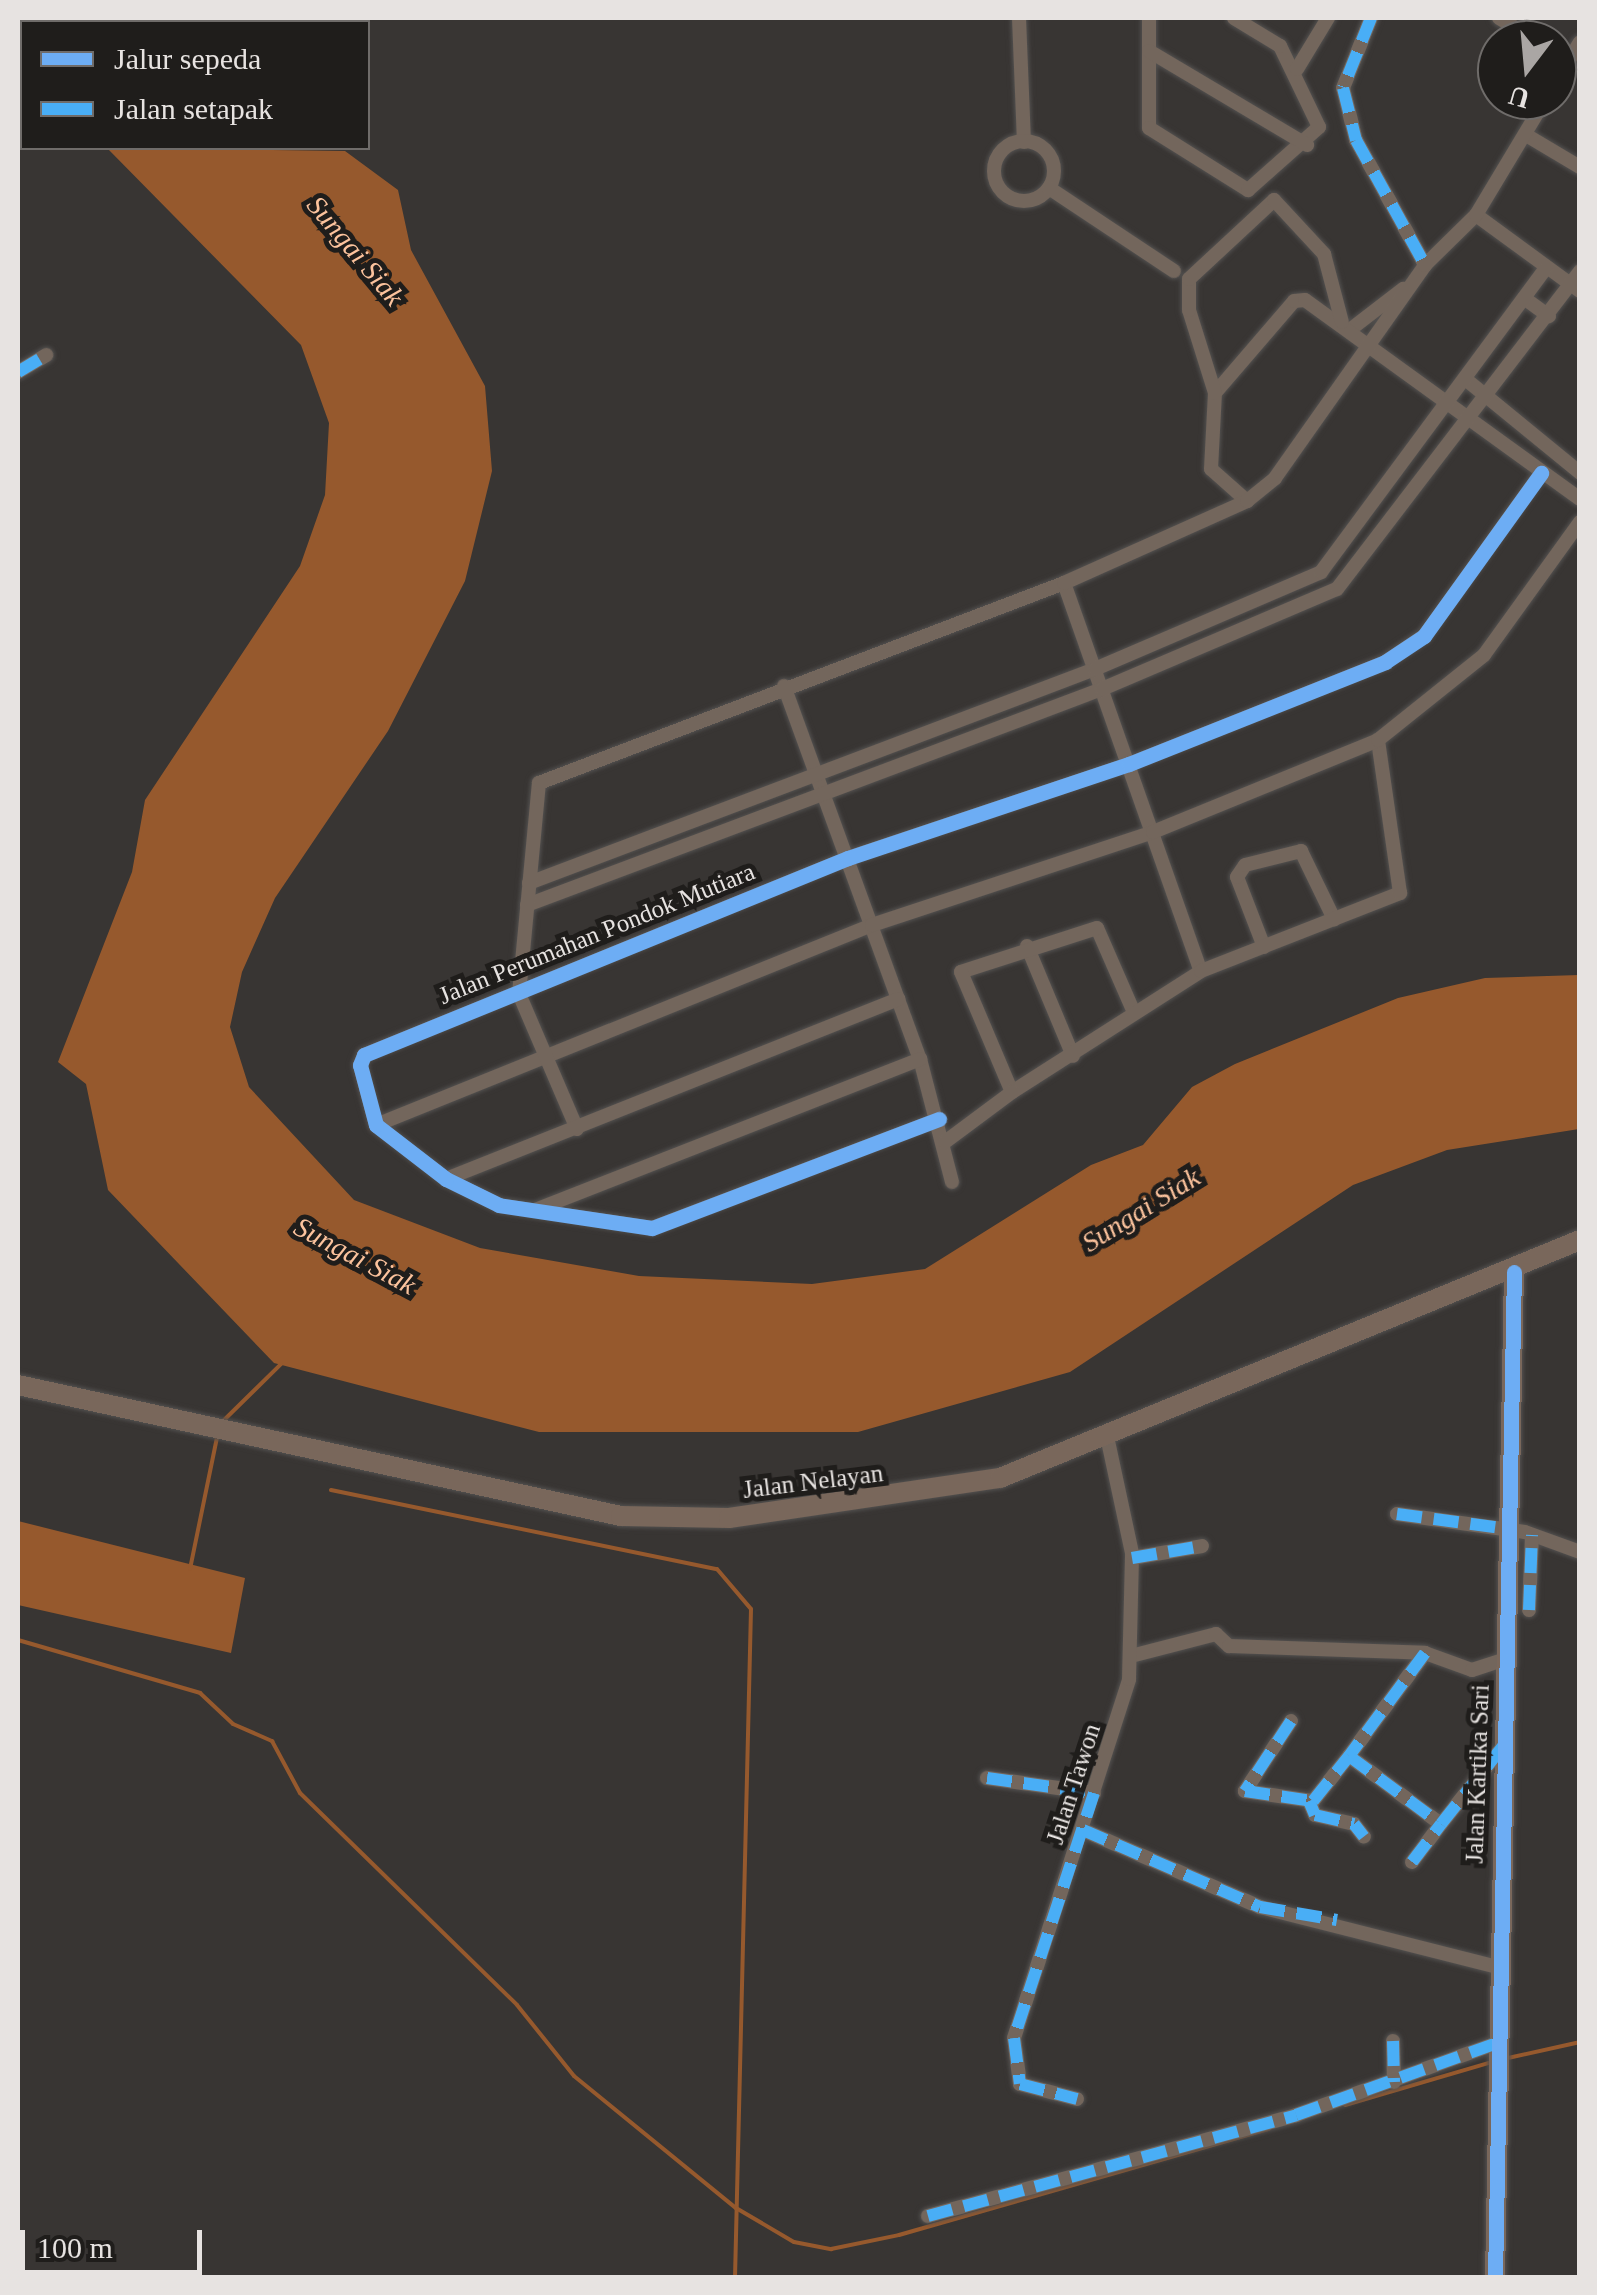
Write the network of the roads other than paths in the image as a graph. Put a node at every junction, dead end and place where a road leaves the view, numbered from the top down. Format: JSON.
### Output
{"nodes":[{"id":1,"x":1019,"y":18,"type":"edge"},
{"id":2,"x":1149,"y":18,"type":"edge"},
{"id":3,"x":1234,"y":18,"type":"edge"},
{"id":4,"x":1328,"y":18,"type":"edge"},
{"id":5,"x":1372,"y":18,"type":"edge"},
{"id":6,"x":1150,"y":50,"type":"junction"},
{"id":7,"x":1297,"y":69,"type":"junction"},
{"id":8,"x":1534,"y":120,"type":"edge"},
{"id":9,"x":1526,"y":134,"type":"junction"},
{"id":10,"x":1024,"y":142,"type":"junction"},
{"id":11,"x":1307,"y":146,"type":"junction"},
{"id":12,"x":1580,"y":167,"type":"edge"},
{"id":13,"x":1049,"y":188,"type":"junction"},
{"id":14,"x":1476,"y":216,"type":"junction"},
{"id":15,"x":1424,"y":265,"type":"junction"},
{"id":16,"x":1546,"y":268,"type":"junction"},
{"id":17,"x":1174,"y":271,"type":"dead end"},
{"id":18,"x":1580,"y":272,"type":"edge"},
{"id":19,"x":1412,"y":282,"type":"junction"},
{"id":20,"x":1575,"y":288,"type":"edge"},
{"id":21,"x":1524,"y":298,"type":"junction"},
{"id":22,"x":1549,"y":316,"type":"junction"},
{"id":23,"x":1346,"y":326,"type":"junction"},
{"id":24,"x":1372,"y":344,"type":"junction"},
{"id":25,"x":46,"y":355,"type":"dead end"},
{"id":26,"x":18,"y":372,"type":"edge"},
{"id":27,"x":1469,"y":382,"type":"junction"},
{"id":28,"x":1215,"y":393,"type":"junction"},
{"id":29,"x":1491,"y":398,"type":"junction"},
{"id":30,"x":1448,"y":406,"type":"junction"},
{"id":31,"x":1470,"y":424,"type":"junction"},
{"id":32,"x":1580,"y":472,"type":"edge"},
{"id":33,"x":1541,"y":473,"type":"junction"},
{"id":34,"x":1580,"y":499,"type":"edge"},
{"id":35,"x":1248,"y":501,"type":"junction"},
{"id":36,"x":1580,"y":522,"type":"edge"},
{"id":37,"x":1321,"y":572,"type":"junction"},
{"id":38,"x":1064,"y":582,"type":"junction"},
{"id":39,"x":1336,"y":589,"type":"junction"},
{"id":40,"x":1095,"y":669,"type":"junction"},
{"id":41,"x":784,"y":686,"type":"junction"},
{"id":42,"x":1102,"y":688,"type":"junction"},
{"id":43,"x":1378,"y":740,"type":"junction"},
{"id":44,"x":1129,"y":764,"type":"junction"},
{"id":45,"x":816,"y":768,"type":"junction"},
{"id":46,"x":825,"y":788,"type":"junction"},
{"id":47,"x":1153,"y":832,"type":"junction"},
{"id":48,"x":848,"y":858,"type":"junction"},
{"id":49,"x":529,"y":883,"type":"junction"},
{"id":50,"x":527,"y":905,"type":"junction"},
{"id":51,"x":1334,"y":919,"type":"junction"},
{"id":52,"x":872,"y":925,"type":"junction"},
{"id":53,"x":1027,"y":946,"type":"junction"},
{"id":54,"x":1264,"y":946,"type":"junction"},
{"id":55,"x":1200,"y":972,"type":"junction"},
{"id":56,"x":519,"y":994,"type":"junction"},
{"id":57,"x":899,"y":999,"type":"junction"},
{"id":58,"x":1132,"y":1008,"type":"junction"},
{"id":59,"x":1073,"y":1056,"type":"junction"},
{"id":60,"x":920,"y":1059,"type":"junction"},
{"id":61,"x":548,"y":1061,"type":"junction"},
{"id":62,"x":1012,"y":1092,"type":"junction"},
{"id":63,"x":939,"y":1119,"type":"junction"},
{"id":64,"x":376,"y":1125,"type":"junction"},
{"id":65,"x":577,"y":1129,"type":"junction"},
{"id":66,"x":944,"y":1142,"type":"junction"},
{"id":67,"x":446,"y":1179,"type":"junction"},
{"id":68,"x":952,"y":1182,"type":"dead end"},
{"id":69,"x":532,"y":1210,"type":"junction"},
{"id":70,"x":1580,"y":1240,"type":"edge"},
{"id":71,"x":1514,"y":1272,"type":"junction"},
{"id":72,"x":18,"y":1385,"type":"edge"},
{"id":73,"x":1106,"y":1432,"type":"junction"},
{"id":74,"x":1397,"y":1514,"type":"dead end"},
{"id":75,"x":1520,"y":1531,"type":"junction"},
{"id":76,"x":1202,"y":1546,"type":"dead end"},
{"id":77,"x":1580,"y":1552,"type":"edge"},
{"id":78,"x":1132,"y":1558,"type":"junction"},
{"id":79,"x":1529,"y":1610,"type":"dead end"},
{"id":80,"x":1426,"y":1652,"type":"junction"},
{"id":81,"x":1131,"y":1656,"type":"junction"},
{"id":82,"x":1506,"y":1659,"type":"junction"},
{"id":83,"x":1291,"y":1720,"type":"dead end"},
{"id":84,"x":1504,"y":1745,"type":"junction"},
{"id":85,"x":1349,"y":1756,"type":"junction"},
{"id":86,"x":987,"y":1778,"type":"dead end"},
{"id":87,"x":1094,"y":1794,"type":"junction"},
{"id":88,"x":1309,"y":1801,"type":"junction"},
{"id":89,"x":1441,"y":1824,"type":"junction"},
{"id":90,"x":1083,"y":1830,"type":"junction"},
{"id":91,"x":1364,"y":1837,"type":"dead end"},
{"id":92,"x":1412,"y":1862,"type":"dead end"},
{"id":93,"x":1497,"y":1967,"type":"junction"},
{"id":94,"x":1393,"y":2040,"type":"dead end"},
{"id":95,"x":1497,"y":2042,"type":"junction"},
{"id":96,"x":1394,"y":2082,"type":"junction"},
{"id":97,"x":1077,"y":2099,"type":"dead end"},
{"id":98,"x":928,"y":2216,"type":"dead end"},
{"id":99,"x":1496,"y":2278,"type":"edge"}],
"edges":[{"from":1,"to":10,"type":"street"},
{"from":2,"to":6,"type":"street"},
{"from":3,"to":7,"type":"street"},
{"from":4,"to":7,"type":"street"},
{"from":5,"to":15,"type":"street"},
{"from":6,"to":11,"type":"street"},
{"from":6,"to":11,"type":"street"},
{"from":7,"to":11,"type":"street"},
{"from":8,"to":9,"type":"street"},
{"from":9,"to":12,"type":"street"},
{"from":9,"to":14,"type":"street"},
{"from":10,"to":13,"type":"street"},
{"from":10,"to":13,"type":"street"},
{"from":13,"to":17,"type":"street"},
{"from":14,"to":15,"type":"street"},
{"from":14,"to":16,"type":"street"},
{"from":15,"to":19,"type":"street"},
{"from":16,"to":20,"type":"street"},
{"from":16,"to":21,"type":"street"},
{"from":18,"to":20,"type":"street"},
{"from":19,"to":23,"type":"street"},
{"from":19,"to":24,"type":"street"},
{"from":20,"to":22,"type":"street"},
{"from":21,"to":22,"type":"street"},
{"from":21,"to":27,"type":"street"},
{"from":22,"to":29,"type":"street"},
{"from":23,"to":24,"type":"street"},
{"from":23,"to":28,"type":"street"},
{"from":23,"to":28,"type":"street"},
{"from":24,"to":30,"type":"street"},
{"from":24,"to":35,"type":"street"},
{"from":25,"to":26,"type":"street"},
{"from":27,"to":29,"type":"street"},
{"from":27,"to":30,"type":"street"},
{"from":28,"to":35,"type":"street"},
{"from":29,"to":31,"type":"street"},
{"from":29,"to":32,"type":"street"},
{"from":30,"to":31,"type":"street"},
{"from":30,"to":37,"type":"street"},
{"from":31,"to":33,"type":"street"},
{"from":31,"to":39,"type":"street"},
{"from":33,"to":34,"type":"street"},
{"from":33,"to":44,"type":"street","name":"Jalan Perumahan Pondok Mutiara"},
{"from":35,"to":38,"type":"street"},
{"from":36,"to":43,"type":"street"},
{"from":37,"to":39,"type":"street"},
{"from":37,"to":40,"type":"street"},
{"from":38,"to":40,"type":"street"},
{"from":38,"to":41,"type":"street"},
{"from":39,"to":42,"type":"street"},
{"from":40,"to":42,"type":"street"},
{"from":40,"to":45,"type":"street"},
{"from":41,"to":45,"type":"street"},
{"from":41,"to":49,"type":"street"},
{"from":42,"to":44,"type":"street"},
{"from":42,"to":46,"type":"street"},
{"from":43,"to":47,"type":"street"},
{"from":43,"to":51,"type":"street"},
{"from":44,"to":47,"type":"street"},
{"from":44,"to":48,"type":"street","name":"Jalan Perumahan Pondok Mutiara"},
{"from":45,"to":46,"type":"street"},
{"from":45,"to":49,"type":"street"},
{"from":46,"to":48,"type":"street"},
{"from":46,"to":50,"type":"street"},
{"from":47,"to":52,"type":"street"},
{"from":47,"to":55,"type":"street"},
{"from":48,"to":52,"type":"street"},
{"from":48,"to":56,"type":"street","name":"Jalan Perumahan Pondok Mutiara"},
{"from":49,"to":50,"type":"street"},
{"from":50,"to":56,"type":"street"},
{"from":51,"to":54,"type":"street"},
{"from":51,"to":54,"type":"street"},
{"from":52,"to":57,"type":"street"},
{"from":52,"to":61,"type":"street"},
{"from":53,"to":58,"type":"street"},
{"from":53,"to":59,"type":"street"},
{"from":53,"to":62,"type":"street"},
{"from":54,"to":55,"type":"street"},
{"from":55,"to":58,"type":"street"},
{"from":56,"to":61,"type":"street"},
{"from":56,"to":64,"type":"street","name":"Jalan Perumahan Pondok Mutiara"},
{"from":57,"to":60,"type":"street"},
{"from":57,"to":65,"type":"street"},
{"from":58,"to":59,"type":"street"},
{"from":59,"to":62,"type":"street"},
{"from":60,"to":63,"type":"street"},
{"from":60,"to":69,"type":"street"},
{"from":61,"to":64,"type":"street"},
{"from":61,"to":65,"type":"street"},
{"from":62,"to":66,"type":"street"},
{"from":63,"to":66,"type":"street"},
{"from":63,"to":69,"type":"street"},
{"from":64,"to":67,"type":"street"},
{"from":65,"to":67,"type":"street"},
{"from":66,"to":68,"type":"street"},
{"from":67,"to":69,"type":"street"},
{"from":70,"to":71,"type":"main road","name":"Jalan Nelayan"},
{"from":71,"to":73,"type":"main road","name":"Jalan Nelayan"},
{"from":71,"to":75,"type":"main road","name":"Jalan Kartika Sari"},
{"from":72,"to":73,"type":"main road","name":"Jalan Nelayan"},
{"from":73,"to":78,"type":"street","name":"Jalan Tawon"},
{"from":74,"to":75,"type":"street"},
{"from":75,"to":77,"type":"street"},
{"from":75,"to":79,"type":"street"},
{"from":75,"to":82,"type":"main road","name":"Jalan Kartika Sari"},
{"from":76,"to":78,"type":"street"},
{"from":78,"to":81,"type":"street","name":"Jalan Tawon"},
{"from":80,"to":81,"type":"street"},
{"from":80,"to":82,"type":"street"},
{"from":80,"to":85,"type":"street"},
{"from":81,"to":87,"type":"street","name":"Jalan Tawon"},
{"from":82,"to":84,"type":"main road","name":"Jalan Kartika Sari"},
{"from":83,"to":88,"type":"street"},
{"from":84,"to":89,"type":"street"},
{"from":84,"to":93,"type":"main road","name":"Jalan Kartika Sari"},
{"from":85,"to":88,"type":"street"},
{"from":85,"to":89,"type":"street"},
{"from":86,"to":87,"type":"street"},
{"from":87,"to":90,"type":"street","name":"Jalan Tawon"},
{"from":88,"to":91,"type":"street"},
{"from":89,"to":92,"type":"street"},
{"from":90,"to":93,"type":"street"},
{"from":90,"to":97,"type":"street","name":"Jalan Tawon"},
{"from":93,"to":95,"type":"main road","name":"Jalan Kartika Sari"},
{"from":94,"to":96,"type":"street"},
{"from":95,"to":96,"type":"street"},
{"from":95,"to":99,"type":"main road","name":"Jalan Kartika Sari"},
{"from":96,"to":98,"type":"street"}]}
